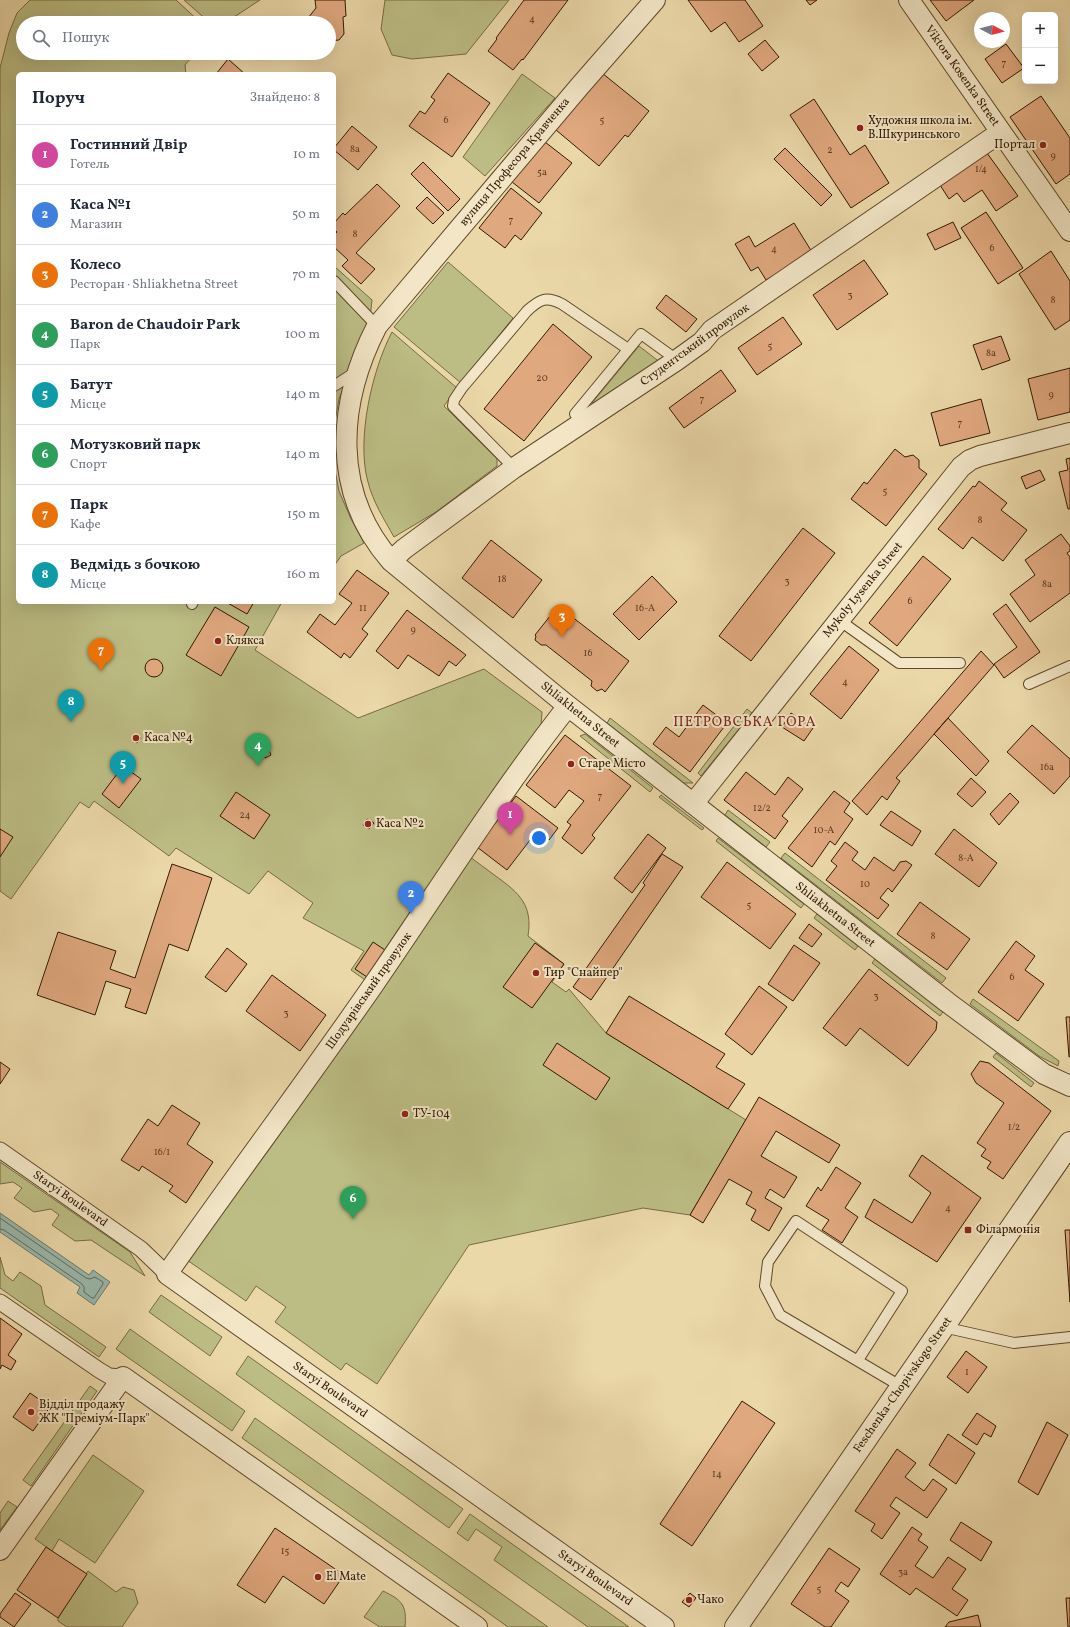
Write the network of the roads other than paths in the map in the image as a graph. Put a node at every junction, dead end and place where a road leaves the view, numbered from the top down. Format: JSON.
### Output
{"nodes":[{"id":1,"x":655,"y":0,"type":"edge"},
{"id":2,"x":909,"y":0,"type":"edge"},
{"id":3,"x":1001,"y":132,"type":"junction"},
{"id":4,"x":1070,"y":231,"type":"edge"},
{"id":5,"x":336,"y":283,"type":"edge"},
{"id":6,"x":377,"y":326,"type":"junction"},
{"id":7,"x":628,"y":349,"type":"junction"},
{"id":8,"x":678,"y":360,"type":"junction"},
{"id":9,"x":358,"y":370,"type":"junction"},
{"id":10,"x":336,"y":385,"type":"edge"},
{"id":11,"x":584,"y":422,"type":"junction"},
{"id":12,"x":1070,"y":433,"type":"edge"},
{"id":13,"x":514,"y":468,"type":"junction"},
{"id":14,"x":391,"y":561,"type":"junction"},
{"id":15,"x":839,"y":620,"type":"junction"},
{"id":16,"x":960,"y":663,"type":"dead end"},
{"id":17,"x":1070,"y":666,"type":"edge"},
{"id":18,"x":1029,"y":684,"type":"dead end"},
{"id":19,"x":568,"y":706,"type":"junction"},
{"id":20,"x":693,"y":804,"type":"junction"},
{"id":21,"x":1070,"y":1086,"type":"edge"},
{"id":22,"x":1070,"y":1143,"type":"edge"},
{"id":23,"x":0,"y":1150,"type":"edge"},
{"id":24,"x":166,"y":1274,"type":"junction"},
{"id":25,"x":0,"y":1302,"type":"edge"},
{"id":26,"x":943,"y":1327,"type":"junction"},
{"id":27,"x":1070,"y":1337,"type":"edge"},
{"id":28,"x":858,"y":1360,"type":"junction"},
{"id":29,"x":123,"y":1377,"type":"junction"},
{"id":30,"x":902,"y":1387,"type":"junction"},
{"id":31,"x":0,"y":1550,"type":"edge"},
{"id":32,"x":477,"y":1627,"type":"edge"},
{"id":33,"x":664,"y":1627,"type":"edge"},
{"id":34,"x":736,"y":1627,"type":"edge"}],
"edges":[{"from":1,"to":6,"type":"street","name":"вулиця Професора Кравченка"},
{"from":2,"to":3,"type":"street","name":"Viktora Kosenka Street"},
{"from":3,"to":4,"type":"street","name":"Viktora Kosenka Street"},
{"from":3,"to":8,"type":"street","name":"Студентський провулок"},
{"from":5,"to":6,"type":"lane"},
{"from":6,"to":9,"type":"street","name":"Shliakhetna Street"},
{"from":7,"to":8,"type":"lane"},
{"from":7,"to":11,"type":"lane"},
{"from":7,"to":13,"type":"lane"},
{"from":8,"to":11,"type":"street","name":"Студентський провулок"},
{"from":9,"to":10,"type":"lane"},
{"from":9,"to":14,"type":"street","name":"Shliakhetna Street"},
{"from":11,"to":13,"type":"street","name":"Студентський провулок"},
{"from":12,"to":15,"type":"street","name":"Mykoly Lysenka Street"},
{"from":13,"to":14,"type":"street","name":"Студентський провулок"},
{"from":14,"to":19,"type":"street","name":"Shliakhetna Street"},
{"from":15,"to":16,"type":"lane"},
{"from":15,"to":20,"type":"street","name":"Mykoly Lysenka Street"},
{"from":17,"to":18,"type":"lane"},
{"from":19,"to":20,"type":"street","name":"Shliakhetna Street"},
{"from":19,"to":24,"type":"street","name":"Шодуарівський провулок"},
{"from":20,"to":21,"type":"street","name":"Shliakhetna Street"},
{"from":22,"to":26,"type":"street","name":"Feschenka-Chopivskogo Street"},
{"from":23,"to":24,"type":"street","name":"Staryi Boulevard"},
{"from":24,"to":33,"type":"street","name":"Staryi Boulevard"},
{"from":25,"to":29,"type":"street"},
{"from":26,"to":27,"type":"lane"},
{"from":26,"to":30,"type":"street","name":"Feschenka-Chopivskogo Street"},
{"from":28,"to":28,"type":"lane"},
{"from":28,"to":30,"type":"lane"},
{"from":29,"to":31,"type":"street"},
{"from":29,"to":32,"type":"street"},
{"from":30,"to":34,"type":"street","name":"Feschenka-Chopivskogo Street"}]}
